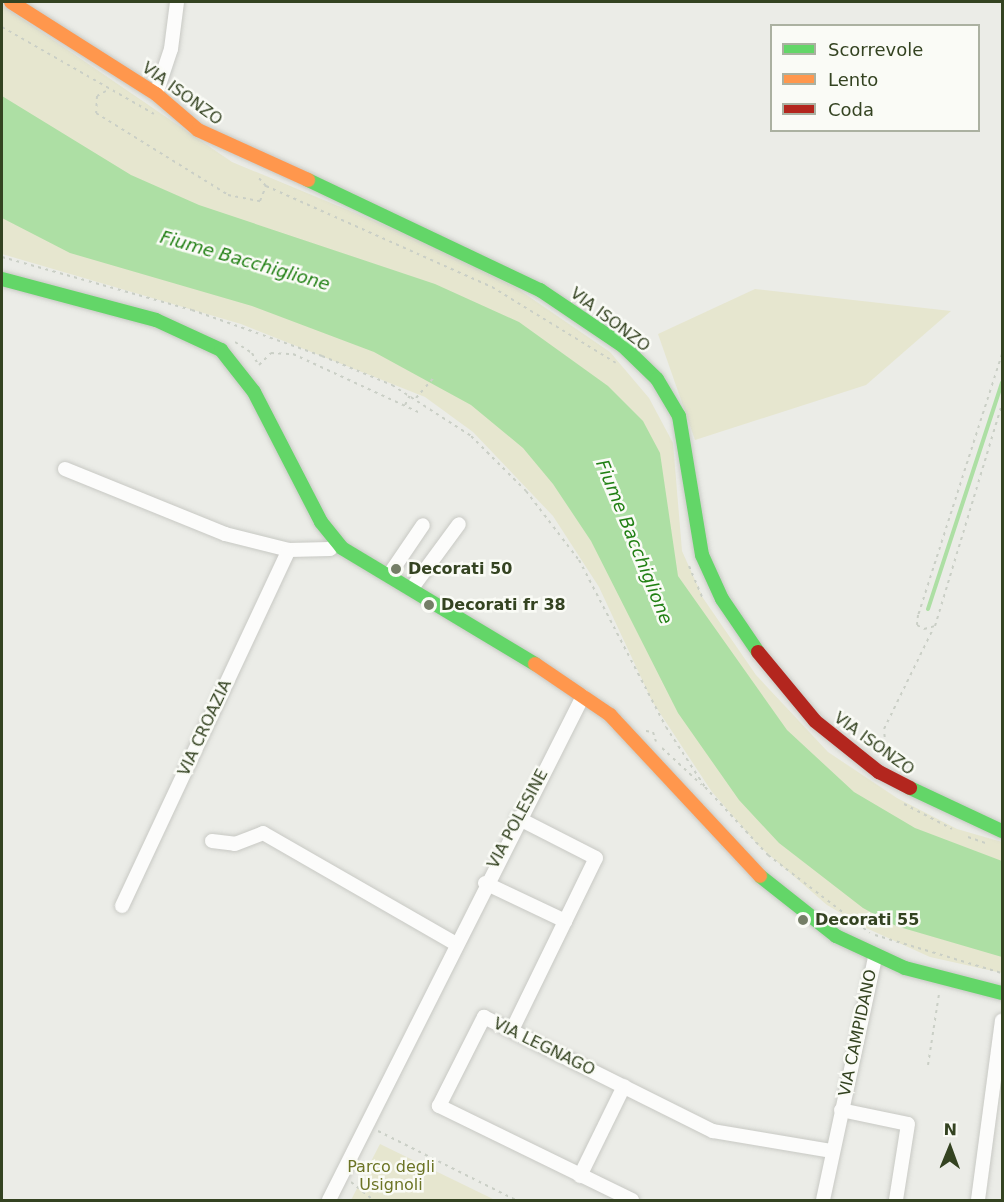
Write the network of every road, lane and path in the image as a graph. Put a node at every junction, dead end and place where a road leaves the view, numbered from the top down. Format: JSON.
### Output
{"nodes":[{"id":1,"x":11,"y":2,"type":"edge"},
{"id":2,"x":177,"y":2,"type":"edge"},
{"id":3,"x":2,"y":27,"type":"edge"},
{"id":4,"x":106,"y":91,"type":"junction"},
{"id":5,"x":156,"y":94,"type":"junction"},
{"id":6,"x":162,"y":119,"type":"dead end"},
{"id":7,"x":246,"y":168,"type":"dead end"},
{"id":8,"x":266,"y":186,"type":"junction"},
{"id":9,"x":2,"y":257,"type":"edge"},
{"id":10,"x":2,"y":279,"type":"edge"},
{"id":11,"x":1002,"y":354,"type":"edge"},
{"id":12,"x":259,"y":365,"type":"dead end"},
{"id":13,"x":621,"y":366,"type":"dead end"},
{"id":14,"x":434,"y":377,"type":"dead end"},
{"id":15,"x":410,"y":395,"type":"junction"},
{"id":16,"x":416,"y":399,"type":"junction"},
{"id":17,"x":1002,"y":404,"type":"edge"},
{"id":18,"x":405,"y":405,"type":"junction"},
{"id":19,"x":420,"y":413,"type":"dead end"},
{"id":20,"x":65,"y":469,"type":"dead end"},
{"id":21,"x":459,"y":524,"type":"dead end"},
{"id":22,"x":423,"y":525,"type":"dead end"},
{"id":23,"x":337,"y":543,"type":"junction"},
{"id":24,"x":289,"y":550,"type":"junction"},
{"id":25,"x":687,"y":560,"type":"dead end"},
{"id":26,"x":389,"y":575,"type":"junction"},
{"id":27,"x":412,"y":588,"type":"junction"},
{"id":28,"x":705,"y":602,"type":"dead end"},
{"id":29,"x":932,"y":631,"type":"junction"},
{"id":30,"x":583,"y":696,"type":"junction"},
{"id":31,"x":879,"y":772,"type":"junction"},
{"id":32,"x":518,"y":818,"type":"junction"},
{"id":33,"x":1002,"y":831,"type":"edge"},
{"id":34,"x":212,"y":842,"type":"dead end"},
{"id":35,"x":485,"y":883,"type":"junction"},
{"id":36,"x":122,"y":906,"type":"dead end"},
{"id":37,"x":566,"y":921,"type":"junction"},
{"id":38,"x":454,"y":943,"type":"junction"},
{"id":39,"x":874,"y":957,"type":"junction"},
{"id":40,"x":1002,"y":973,"type":"edge"},
{"id":41,"x":941,"y":979,"type":"junction"},
{"id":42,"x":1002,"y":993,"type":"edge"},
{"id":43,"x":1002,"y":1021,"type":"edge"},
{"id":44,"x":512,"y":1030,"type":"junction"},
{"id":45,"x":928,"y":1065,"type":"dead end"},
{"id":46,"x":624,"y":1086,"type":"junction"},
{"id":47,"x":841,"y":1110,"type":"junction"},
{"id":48,"x":368,"y":1126,"type":"junction"},
{"id":49,"x":831,"y":1152,"type":"junction"},
{"id":50,"x":580,"y":1176,"type":"junction"},
{"id":51,"x":341,"y":1177,"type":"junction"},
{"id":52,"x":329,"y":1200,"type":"edge"},
{"id":53,"x":373,"y":1200,"type":"edge"},
{"id":54,"x":516,"y":1200,"type":"edge"},
{"id":55,"x":632,"y":1200,"type":"edge"},
{"id":56,"x":823,"y":1200,"type":"edge"},
{"id":57,"x":896,"y":1200,"type":"edge"},
{"id":58,"x":978,"y":1200,"type":"edge"}],
"edges":[{"from":1,"to":5,"type":"street","name":"VIA ISONZO"},
{"from":2,"to":5,"type":"street"},
{"from":3,"to":4,"type":"path"},
{"from":4,"to":6,"type":"path"},
{"from":4,"to":8,"type":"path"},
{"from":5,"to":31,"type":"street","name":"VIA ISONZO"},
{"from":7,"to":8,"type":"path"},
{"from":8,"to":13,"type":"path"},
{"from":9,"to":15,"type":"path"},
{"from":10,"to":23,"type":"street"},
{"from":11,"to":29,"type":"path"},
{"from":12,"to":18,"type":"path"},
{"from":14,"to":16,"type":"path"},
{"from":15,"to":16,"type":"path"},
{"from":15,"to":18,"type":"path"},
{"from":16,"to":40,"type":"path"},
{"from":17,"to":29,"type":"path"},
{"from":18,"to":19,"type":"path"},
{"from":20,"to":24,"type":"street"},
{"from":21,"to":27,"type":"street"},
{"from":22,"to":26,"type":"street"},
{"from":23,"to":24,"type":"street"},
{"from":23,"to":26,"type":"street"},
{"from":24,"to":36,"type":"street","name":"VIA CROAZIA"},
{"from":25,"to":28,"type":"path"},
{"from":26,"to":27,"type":"street"},
{"from":27,"to":30,"type":"street"},
{"from":29,"to":31,"type":"path"},
{"from":30,"to":32,"type":"street","name":"VIA POLESINE"},
{"from":30,"to":39,"type":"street"},
{"from":31,"to":33,"type":"street","name":"VIA ISONZO"},
{"from":32,"to":35,"type":"street","name":"VIA POLESINE"},
{"from":32,"to":37,"type":"street"},
{"from":34,"to":38,"type":"street"},
{"from":35,"to":37,"type":"street"},
{"from":35,"to":38,"type":"street","name":"VIA POLESINE"},
{"from":37,"to":44,"type":"street"},
{"from":38,"to":48,"type":"street","name":"VIA POLESINE"},
{"from":39,"to":41,"type":"street"},
{"from":39,"to":47,"type":"street","name":"VIA CAMPIDANO"},
{"from":41,"to":42,"type":"street"},
{"from":41,"to":45,"type":"path"},
{"from":43,"to":58,"type":"street"},
{"from":44,"to":46,"type":"street","name":"VIA LEGNAGO"},
{"from":44,"to":50,"type":"street","name":"VIA LEGNAGO"},
{"from":46,"to":49,"type":"street","name":"VIA LEGNAGO"},
{"from":46,"to":50,"type":"street"},
{"from":47,"to":49,"type":"street","name":"VIA CAMPIDANO"},
{"from":47,"to":57,"type":"street","name":"VIA CAMPIDANO"},
{"from":48,"to":51,"type":"street","name":"VIA POLESINE"},
{"from":48,"to":54,"type":"path"},
{"from":49,"to":56,"type":"street","name":"VIA CAMPIDANO"},
{"from":50,"to":55,"type":"street","name":"VIA LEGNAGO"},
{"from":51,"to":52,"type":"street","name":"VIA POLESINE"},
{"from":51,"to":53,"type":"path"}]}
